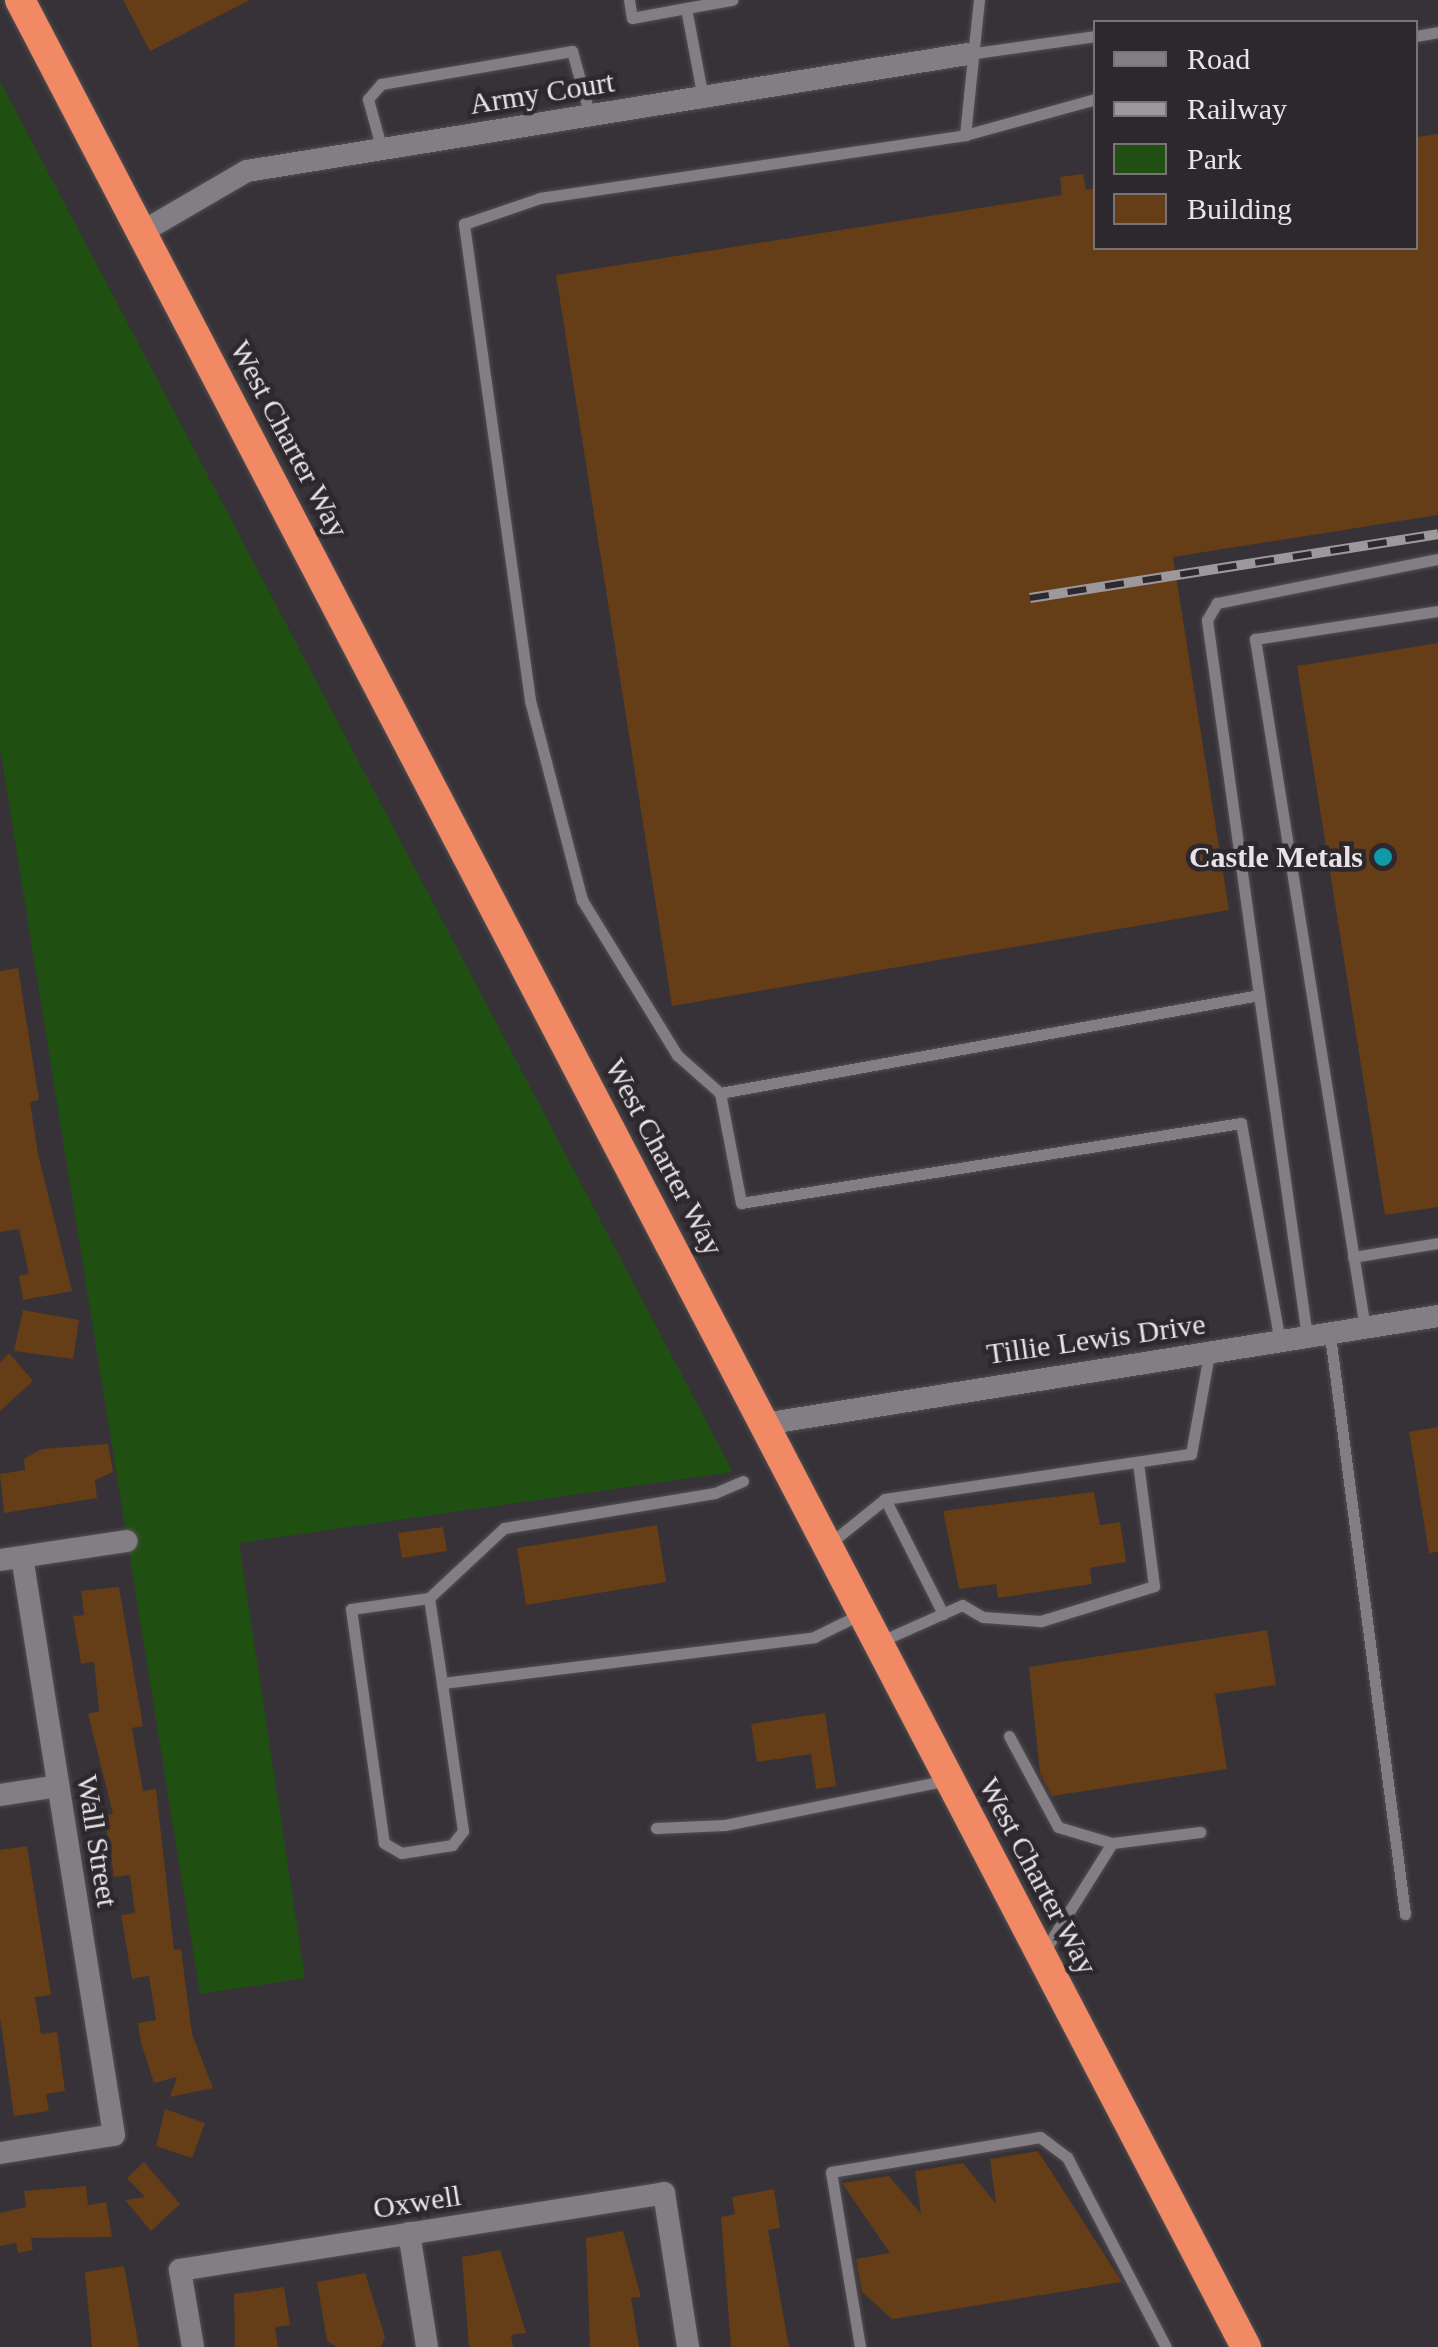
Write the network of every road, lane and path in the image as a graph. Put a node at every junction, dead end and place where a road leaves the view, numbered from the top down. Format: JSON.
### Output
{"nodes":[{"id":1,"x":20,"y":0,"type":"edge"},
{"id":2,"x":629,"y":0,"type":"edge"},
{"id":3,"x":732,"y":0,"type":"edge"},
{"id":4,"x":980,"y":0,"type":"edge"},
{"id":5,"x":686,"y":8,"type":"junction"},
{"id":6,"x":1093,"y":36,"type":"edge"},
{"id":7,"x":968,"y":54,"type":"junction"},
{"id":8,"x":703,"y":98,"type":"junction"},
{"id":9,"x":1093,"y":100,"type":"edge"},
{"id":10,"x":590,"y":116,"type":"junction"},
{"id":11,"x":966,"y":135,"type":"junction"},
{"id":12,"x":382,"y":150,"type":"junction"},
{"id":13,"x":142,"y":232,"type":"junction"},
{"id":14,"x":1438,"y":559,"type":"edge"},
{"id":15,"x":1438,"y":611,"type":"edge"},
{"id":16,"x":1258,"y":995,"type":"junction"},
{"id":17,"x":720,"y":1092,"type":"junction"},
{"id":18,"x":1438,"y":1242,"type":"edge"},
{"id":19,"x":1353,"y":1257,"type":"junction"},
{"id":20,"x":1438,"y":1316,"type":"edge"},
{"id":21,"x":1365,"y":1328,"type":"junction"},
{"id":22,"x":1319,"y":1336,"type":"junction"},
{"id":23,"x":1280,"y":1342,"type":"junction"},
{"id":24,"x":1209,"y":1354,"type":"junction"},
{"id":25,"x":764,"y":1424,"type":"junction"},
{"id":26,"x":1138,"y":1462,"type":"junction"},
{"id":27,"x":744,"y":1480,"type":"dead end"},
{"id":28,"x":886,"y":1499,"type":"junction"},
{"id":29,"x":128,"y":1541,"type":"dead end"},
{"id":30,"x":826,"y":1547,"type":"junction"},
{"id":31,"x":11,"y":1559,"type":"edge"},
{"id":32,"x":430,"y":1598,"type":"junction"},
{"id":33,"x":861,"y":1614,"type":"junction"},
{"id":34,"x":943,"y":1614,"type":"junction"},
{"id":35,"x":876,"y":1643,"type":"junction"},
{"id":36,"x":442,"y":1684,"type":"junction"},
{"id":37,"x":1009,"y":1736,"type":"dead end"},
{"id":38,"x":948,"y":1780,"type":"junction"},
{"id":39,"x":58,"y":1786,"type":"junction"},
{"id":40,"x":0,"y":1796,"type":"edge"},
{"id":41,"x":656,"y":1828,"type":"dead end"},
{"id":42,"x":1200,"y":1832,"type":"dead end"},
{"id":43,"x":1112,"y":1842,"type":"junction"},
{"id":44,"x":1404,"y":1914,"type":"dead end"},
{"id":45,"x":1040,"y":1956,"type":"junction"},
{"id":46,"x":0,"y":2153,"type":"edge"},
{"id":47,"x":409,"y":2233,"type":"junction"},
{"id":48,"x":193,"y":2347,"type":"edge"},
{"id":49,"x":427,"y":2347,"type":"edge"},
{"id":50,"x":688,"y":2347,"type":"edge"},
{"id":51,"x":860,"y":2347,"type":"edge"},
{"id":52,"x":1166,"y":2347,"type":"edge"},
{"id":53,"x":1246,"y":2347,"type":"edge"}],
"edges":[{"from":1,"to":13,"type":"highway","name":"West Charter Way"},
{"from":2,"to":5,"type":"lane"},
{"from":3,"to":5,"type":"lane"},
{"from":4,"to":7,"type":"lane"},
{"from":5,"to":8,"type":"lane"},
{"from":6,"to":7,"type":"lane"},
{"from":7,"to":8,"type":"street","name":"Army Court"},
{"from":7,"to":11,"type":"lane"},
{"from":8,"to":10,"type":"street","name":"Army Court"},
{"from":9,"to":11,"type":"lane"},
{"from":10,"to":12,"type":"street","name":"Army Court"},
{"from":10,"to":12,"type":"lane"},
{"from":11,"to":17,"type":"lane"},
{"from":12,"to":13,"type":"street","name":"Army Court"},
{"from":13,"to":25,"type":"highway","name":"West Charter Way"},
{"from":14,"to":16,"type":"lane"},
{"from":15,"to":19,"type":"lane"},
{"from":16,"to":17,"type":"lane"},
{"from":16,"to":22,"type":"lane"},
{"from":17,"to":23,"type":"lane"},
{"from":18,"to":19,"type":"lane"},
{"from":19,"to":21,"type":"lane"},
{"from":20,"to":21,"type":"street","name":"Tillie Lewis Drive"},
{"from":21,"to":22,"type":"street","name":"Tillie Lewis Drive"},
{"from":22,"to":23,"type":"street","name":"Tillie Lewis Drive"},
{"from":22,"to":44,"type":"lane"},
{"from":23,"to":24,"type":"street","name":"Tillie Lewis Drive"},
{"from":24,"to":25,"type":"street","name":"Tillie Lewis Drive"},
{"from":24,"to":26,"type":"lane"},
{"from":25,"to":30,"type":"highway","name":"West Charter Way"},
{"from":26,"to":28,"type":"lane"},
{"from":26,"to":34,"type":"lane"},
{"from":27,"to":32,"type":"lane"},
{"from":28,"to":30,"type":"lane"},
{"from":28,"to":34,"type":"lane"},
{"from":29,"to":31,"type":"street"},
{"from":30,"to":33,"type":"highway","name":"West Charter Way"},
{"from":31,"to":39,"type":"street","name":"Wall Street"},
{"from":32,"to":36,"type":"lane"},
{"from":32,"to":36,"type":"lane"},
{"from":33,"to":35,"type":"highway","name":"West Charter Way"},
{"from":33,"to":36,"type":"lane"},
{"from":34,"to":35,"type":"lane"},
{"from":35,"to":38,"type":"highway","name":"West Charter Way"},
{"from":37,"to":43,"type":"lane"},
{"from":38,"to":41,"type":"lane"},
{"from":38,"to":45,"type":"highway","name":"West Charter Way"},
{"from":39,"to":40,"type":"street"},
{"from":39,"to":46,"type":"street","name":"Wall Street"},
{"from":42,"to":43,"type":"lane"},
{"from":43,"to":45,"type":"lane"},
{"from":45,"to":53,"type":"highway","name":"West Charter Way"},
{"from":47,"to":48,"type":"street","name":"Oxwell"},
{"from":47,"to":49,"type":"street"},
{"from":47,"to":50,"type":"street","name":"Oxwell"},
{"from":51,"to":52,"type":"lane"}]}
